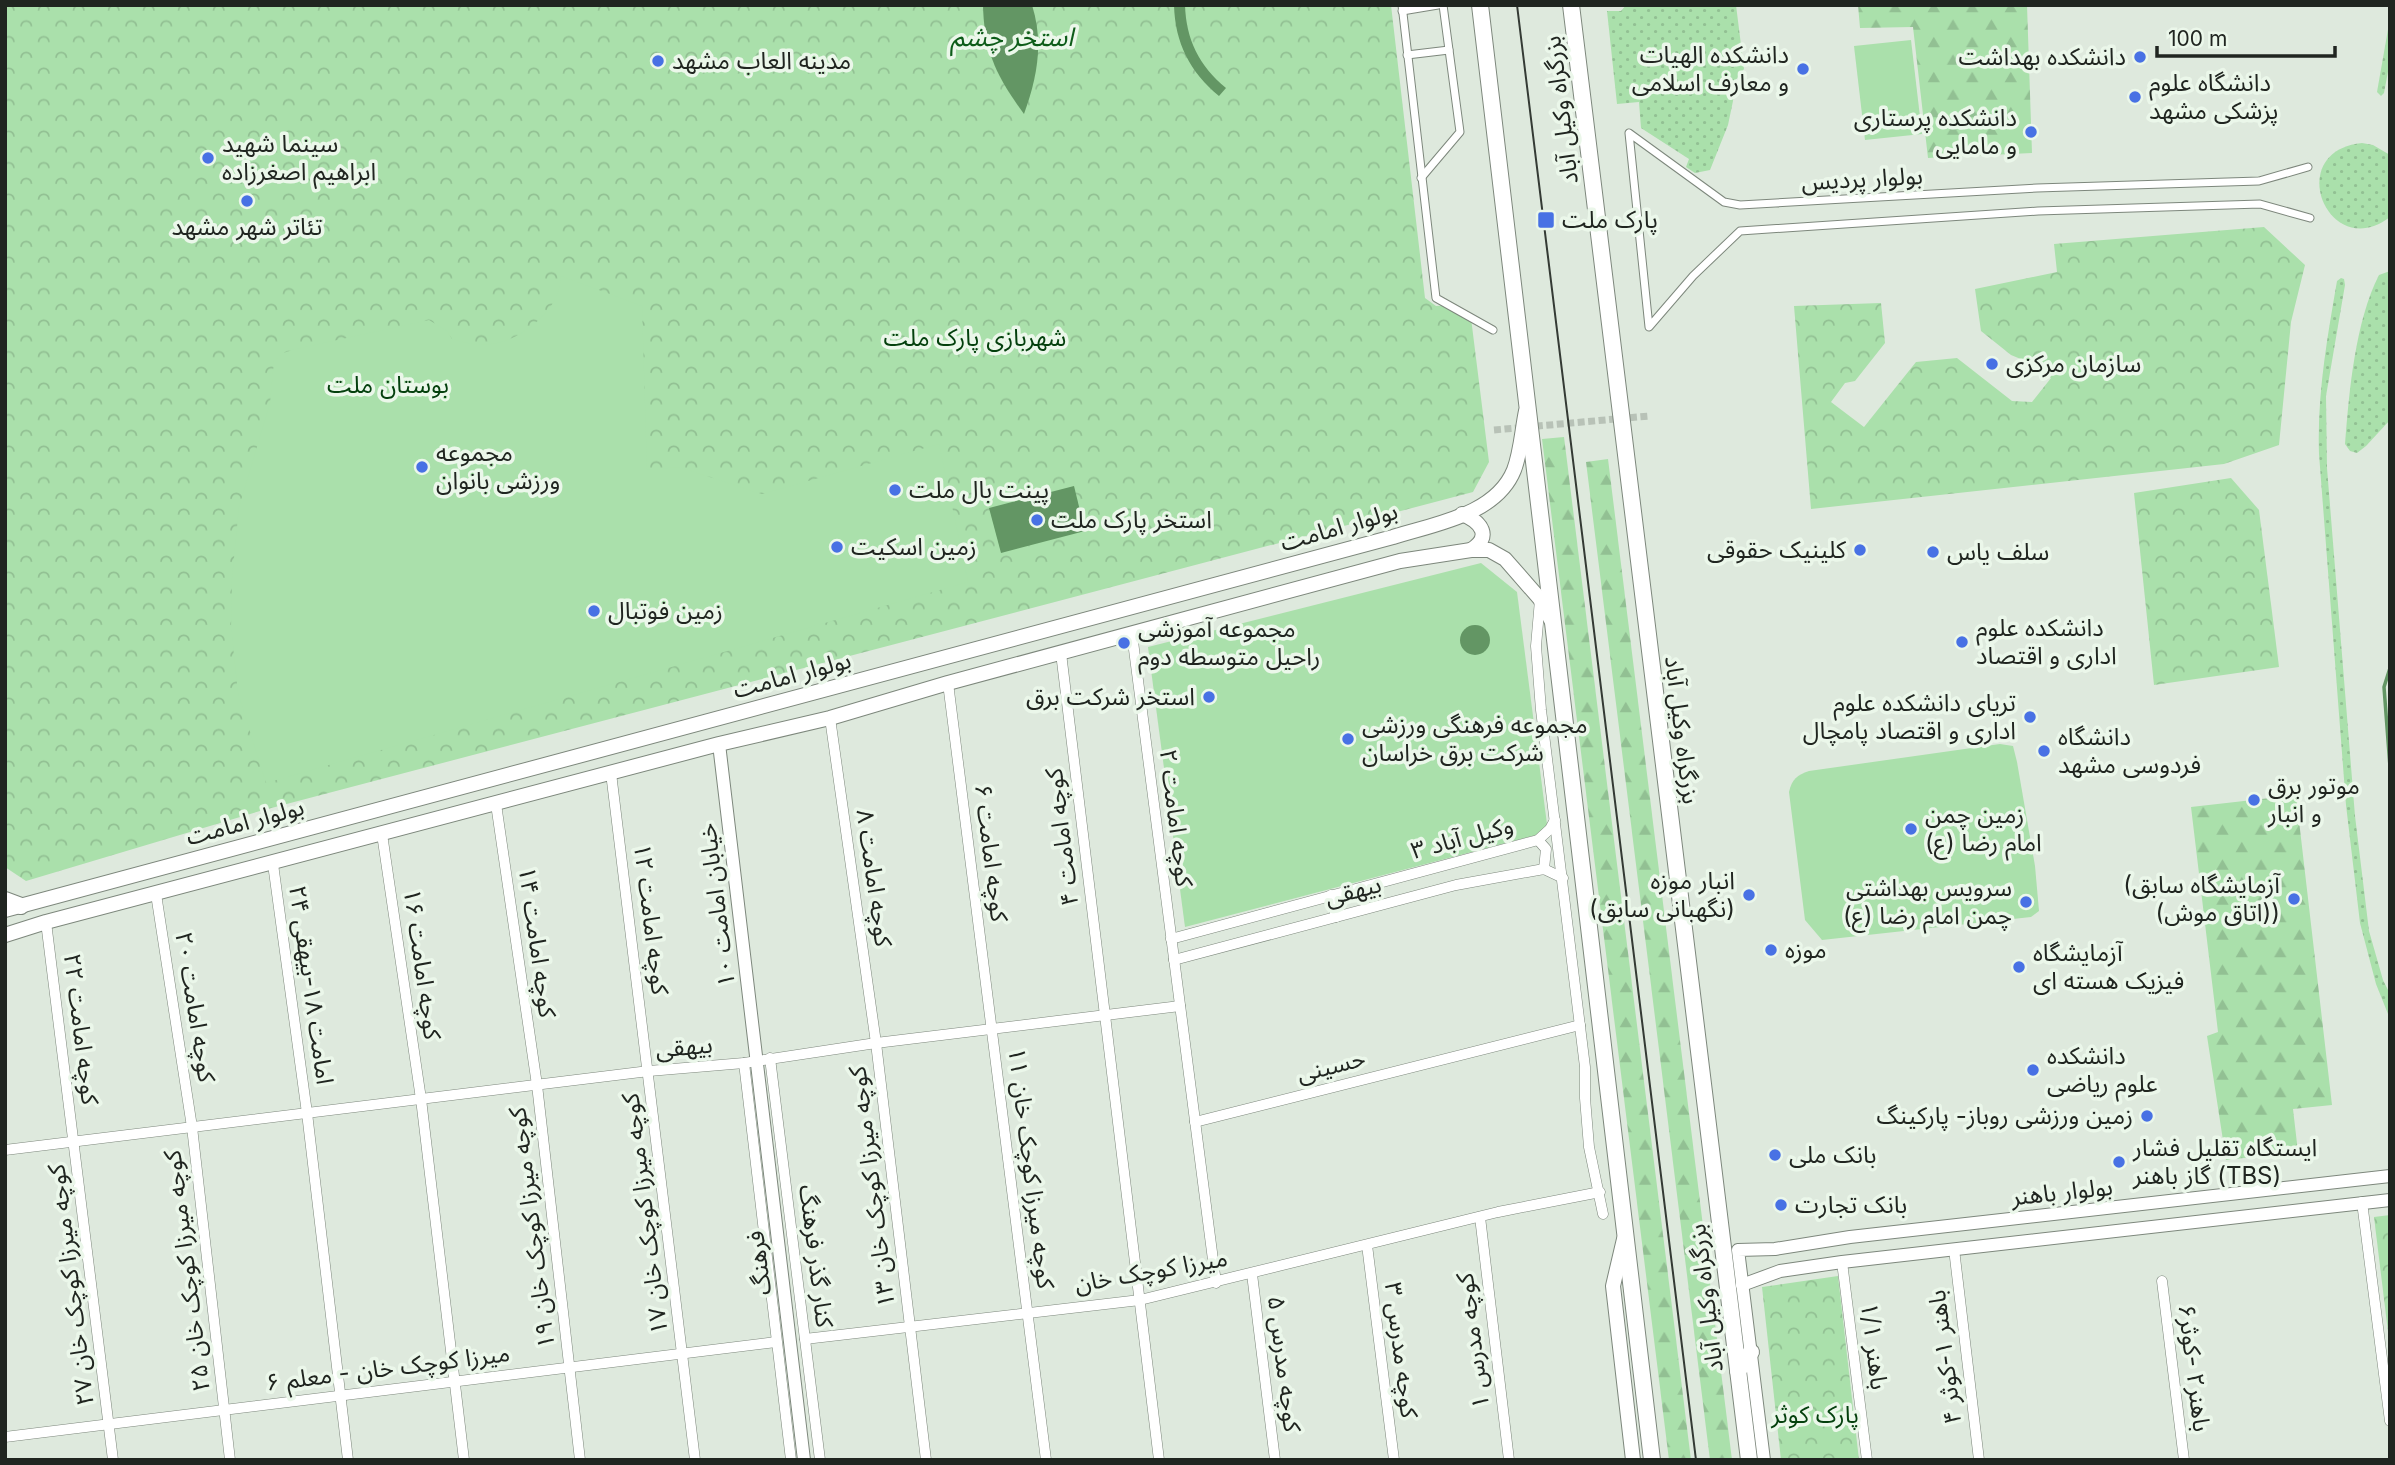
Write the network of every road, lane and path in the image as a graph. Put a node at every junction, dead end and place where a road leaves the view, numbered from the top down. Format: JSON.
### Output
{"nodes":[{"id":1,"x":1441,"y":5,"type":"edge"},
{"id":2,"x":1480,"y":5,"type":"edge"},
{"id":3,"x":1571,"y":5,"type":"edge"},
{"id":4,"x":1402,"y":8,"type":"edge"},
{"id":5,"x":1449,"y":50,"type":"junction"},
{"id":6,"x":1407,"y":55,"type":"junction"},
{"id":7,"x":2308,"y":167,"type":"dead end"},
{"id":8,"x":1421,"y":178,"type":"junction"},
{"id":9,"x":2310,"y":218,"type":"dead end"},
{"id":10,"x":1493,"y":330,"type":"dead end"},
{"id":11,"x":1527,"y":409,"type":"junction"},
{"id":12,"x":1462,"y":514,"type":"junction"},
{"id":13,"x":1471,"y":550,"type":"junction"},
{"id":14,"x":1541,"y":599,"type":"junction"},
{"id":15,"x":1552,"y":624,"type":"junction"},
{"id":16,"x":1132,"y":634,"type":"junction"},
{"id":17,"x":1061,"y":653,"type":"junction"},
{"id":18,"x":948,"y":682,"type":"junction"},
{"id":19,"x":830,"y":718,"type":"junction"},
{"id":20,"x":719,"y":744,"type":"junction"},
{"id":21,"x":611,"y":773,"type":"junction"},
{"id":22,"x":496,"y":804,"type":"junction"},
{"id":23,"x":1555,"y":819,"type":"junction"},
{"id":24,"x":382,"y":834,"type":"junction"},
{"id":25,"x":1538,"y":840,"type":"junction"},
{"id":26,"x":273,"y":864,"type":"junction"},
{"id":27,"x":1544,"y":869,"type":"junction"},
{"id":28,"x":1563,"y":878,"type":"junction"},
{"id":29,"x":156,"y":894,"type":"junction"},
{"id":30,"x":1331,"y":895,"type":"junction"},
{"id":31,"x":10,"y":905,"type":"edge"},
{"id":32,"x":1336,"y":917,"type":"junction"},
{"id":33,"x":46,"y":922,"type":"junction"},
{"id":34,"x":5,"y":935,"type":"edge"},
{"id":35,"x":1171,"y":939,"type":"junction"},
{"id":36,"x":1174,"y":960,"type":"junction"},
{"id":37,"x":1180,"y":1006,"type":"junction"},
{"id":38,"x":1105,"y":1015,"type":"junction"},
{"id":39,"x":1580,"y":1025,"type":"junction"},
{"id":40,"x":993,"y":1029,"type":"junction"},
{"id":41,"x":876,"y":1043,"type":"junction"},
{"id":42,"x":770,"y":1058,"type":"junction"},
{"id":43,"x":750,"y":1062,"type":"junction"},
{"id":44,"x":649,"y":1071,"type":"junction"},
{"id":45,"x":537,"y":1085,"type":"junction"},
{"id":46,"x":421,"y":1099,"type":"junction"},
{"id":47,"x":307,"y":1113,"type":"junction"},
{"id":48,"x":1195,"y":1122,"type":"junction"},
{"id":49,"x":192,"y":1127,"type":"junction"},
{"id":50,"x":74,"y":1141,"type":"junction"},
{"id":51,"x":5,"y":1150,"type":"edge"},
{"id":52,"x":2390,"y":1176,"type":"edge"},
{"id":53,"x":1600,"y":1192,"type":"junction"},
{"id":54,"x":2390,"y":1200,"type":"edge"},
{"id":55,"x":2362,"y":1202,"type":"junction"},
{"id":56,"x":1603,"y":1214,"type":"dead end"},
{"id":57,"x":1480,"y":1217,"type":"junction"},
{"id":58,"x":2017,"y":1219,"type":"junction"},
{"id":59,"x":1625,"y":1238,"type":"junction"},
{"id":60,"x":2020,"y":1241,"type":"junction"},
{"id":61,"x":1367,"y":1245,"type":"junction"},
{"id":62,"x":1775,"y":1249,"type":"junction"},
{"id":63,"x":1954,"y":1249,"type":"junction"},
{"id":64,"x":1842,"y":1262,"type":"junction"},
{"id":65,"x":1780,"y":1271,"type":"junction"},
{"id":66,"x":1252,"y":1274,"type":"junction"},
{"id":67,"x":2162,"y":1281,"type":"dead end"},
{"id":68,"x":1216,"y":1283,"type":"junction"},
{"id":69,"x":1742,"y":1285,"type":"junction"},
{"id":70,"x":1140,"y":1300,"type":"junction"},
{"id":71,"x":1028,"y":1312,"type":"junction"},
{"id":72,"x":910,"y":1326,"type":"junction"},
{"id":73,"x":805,"y":1339,"type":"junction"},
{"id":74,"x":776,"y":1342,"type":"junction"},
{"id":75,"x":1751,"y":1352,"type":"junction"},
{"id":76,"x":682,"y":1353,"type":"junction"},
{"id":77,"x":570,"y":1367,"type":"junction"},
{"id":78,"x":1738,"y":1371,"type":"junction"},
{"id":79,"x":454,"y":1381,"type":"junction"},
{"id":80,"x":340,"y":1395,"type":"junction"},
{"id":81,"x":225,"y":1410,"type":"junction"},
{"id":82,"x":2390,"y":1421,"type":"edge"},
{"id":83,"x":109,"y":1424,"type":"junction"},
{"id":84,"x":5,"y":1437,"type":"edge"},
{"id":85,"x":113,"y":1460,"type":"edge"},
{"id":86,"x":230,"y":1460,"type":"edge"},
{"id":87,"x":348,"y":1460,"type":"edge"},
{"id":88,"x":464,"y":1460,"type":"edge"},
{"id":89,"x":580,"y":1460,"type":"edge"},
{"id":90,"x":695,"y":1460,"type":"edge"},
{"id":91,"x":791,"y":1460,"type":"edge"},
{"id":92,"x":804,"y":1460,"type":"edge"},
{"id":93,"x":820,"y":1460,"type":"edge"},
{"id":94,"x":926,"y":1460,"type":"edge"},
{"id":95,"x":1046,"y":1460,"type":"edge"},
{"id":96,"x":1159,"y":1460,"type":"edge"},
{"id":97,"x":1275,"y":1460,"type":"edge"},
{"id":98,"x":1394,"y":1460,"type":"edge"},
{"id":99,"x":1509,"y":1460,"type":"edge"},
{"id":100,"x":1633,"y":1460,"type":"edge"},
{"id":101,"x":1652,"y":1460,"type":"edge"},
{"id":102,"x":1749,"y":1460,"type":"edge"},
{"id":103,"x":1764,"y":1460,"type":"edge"},
{"id":104,"x":1867,"y":1460,"type":"edge"},
{"id":105,"x":1979,"y":1460,"type":"edge"},
{"id":106,"x":2184,"y":1460,"type":"edge"}],
"edges":[{"from":1,"to":4,"type":"street"},
{"from":1,"to":5,"type":"street"},
{"from":2,"to":11,"type":"highway"},
{"from":3,"to":78,"type":"highway","name":"بزرگراه وکیل آباد"},
{"from":4,"to":6,"type":"street"},
{"from":5,"to":6,"type":"street"},
{"from":5,"to":8,"type":"street"},
{"from":6,"to":8,"type":"street"},
{"from":7,"to":9,"type":"street","name":"بولوار پردیس"},
{"from":8,"to":10,"type":"street"},
{"from":11,"to":12,"type":"main road","name":"بولوار امامت"},
{"from":11,"to":15,"type":"highway"},
{"from":12,"to":13,"type":"main road"},
{"from":12,"to":31,"type":"main road","name":"بولوار امامت"},
{"from":13,"to":14,"type":"main road","name":"بولوار امامت"},
{"from":13,"to":16,"type":"main road","name":"بولوار امامت"},
{"from":14,"to":15,"type":"main road","name":"بولوار امامت"},
{"from":14,"to":23,"type":"street"},
{"from":15,"to":59,"type":"highway"},
{"from":16,"to":17,"type":"main road","name":"بولوار امامت"},
{"from":16,"to":35,"type":"street","name":"کوچه امامت ۲"},
{"from":17,"to":18,"type":"main road","name":"بولوار امامت"},
{"from":17,"to":38,"type":"street","name":"کوچه امامت ۴"},
{"from":18,"to":19,"type":"main road","name":"بولوار امامت"},
{"from":18,"to":40,"type":"street","name":"کوچه امامت ۶"},
{"from":19,"to":20,"type":"main road","name":"بولوار امامت"},
{"from":19,"to":41,"type":"street","name":"کوچه امامت ۸"},
{"from":20,"to":21,"type":"main road","name":"بولوار امامت"},
{"from":20,"to":43,"type":"street","name":"خیابان امامت ۱۰"},
{"from":21,"to":22,"type":"main road","name":"بولوار امامت"},
{"from":21,"to":44,"type":"street","name":"کوچه امامت ۱۲"},
{"from":22,"to":24,"type":"main road","name":"بولوار امامت"},
{"from":22,"to":45,"type":"street","name":"کوچه امامت ۱۴"},
{"from":23,"to":25,"type":"street","name":"۳ وکیل آباد"},
{"from":23,"to":28,"type":"street"},
{"from":24,"to":26,"type":"main road","name":"بولوار امامت"},
{"from":24,"to":46,"type":"street","name":"کوچه امامت ۱۶"},
{"from":25,"to":27,"type":"street"},
{"from":25,"to":30,"type":"street","name":"۳ وکیل آباد"},
{"from":26,"to":29,"type":"main road","name":"بولوار امامت"},
{"from":26,"to":47,"type":"street","name":"امامت ۱۸-بیهقی ۲۴"},
{"from":27,"to":28,"type":"street"},
{"from":27,"to":32,"type":"street","name":"بیهقی"},
{"from":28,"to":39,"type":"street"},
{"from":29,"to":33,"type":"main road","name":"بولوار امامت"},
{"from":29,"to":49,"type":"street","name":"کوچه امامت ۲۰"},
{"from":30,"to":32,"type":"street"},
{"from":30,"to":35,"type":"street","name":"بیهقی"},
{"from":32,"to":36,"type":"street","name":"بیهقی"},
{"from":33,"to":34,"type":"main road","name":"بولوار امامت"},
{"from":33,"to":50,"type":"street","name":"کوچه امامت ۲۲"},
{"from":35,"to":36,"type":"street","name":"کوچه امامت ۲"},
{"from":36,"to":37,"type":"street","name":"کوچه امامت ۲"},
{"from":37,"to":38,"type":"street","name":"بیهقی"},
{"from":37,"to":48,"type":"street","name":"کوچه امامت ۲"},
{"from":38,"to":40,"type":"street","name":"بیهقی"},
{"from":38,"to":70,"type":"street","name":"کوچه امامت ۴"},
{"from":39,"to":48,"type":"street","name":"حسینی"},
{"from":39,"to":53,"type":"street"},
{"from":40,"to":41,"type":"street","name":"بیهقی"},
{"from":40,"to":71,"type":"street","name":"کوچه میرزا کوچک خان ۱۱"},
{"from":41,"to":42,"type":"street","name":"بیهقی"},
{"from":41,"to":72,"type":"street","name":"کوچه میرزا کوچک خان ۱۳"},
{"from":42,"to":43,"type":"street","name":"بیهقی"},
{"from":42,"to":73,"type":"street","name":"کنار گذر فرهنگ"},
{"from":43,"to":44,"type":"street","name":"بیهقی"},
{"from":43,"to":74,"type":"street","name":"کنار گذر فرهنگ"},
{"from":43,"to":92,"type":"street","name":"فرهنگ"},
{"from":44,"to":45,"type":"street","name":"بیهقی"},
{"from":44,"to":76,"type":"street","name":"کوچه میرزا کوچک خان ۱۷"},
{"from":45,"to":46,"type":"street","name":"بیهقی"},
{"from":45,"to":77,"type":"street","name":"کوچه میرزا کوچک خان ۱۹"},
{"from":46,"to":47,"type":"street","name":"بیهقی"},
{"from":46,"to":79,"type":"street","name":"کوچه امامت ۱۶"},
{"from":47,"to":49,"type":"street","name":"بیهقی"},
{"from":47,"to":80,"type":"street","name":"امامت ۱۸-بیهقی ۲۴"},
{"from":48,"to":68,"type":"street","name":"کوچه امامت ۲"},
{"from":49,"to":50,"type":"street","name":"بیهقی"},
{"from":49,"to":81,"type":"street","name":"کوچه میرزا کوچک خان ۲۵"},
{"from":50,"to":51,"type":"street","name":"بیهقی"},
{"from":50,"to":83,"type":"street","name":"کوچه میرزا کوچک خان ۲۷"},
{"from":52,"to":58,"type":"street","name":"بولوار باهنر"},
{"from":53,"to":56,"type":"street"},
{"from":53,"to":57,"type":"street","name":"میرزا کوچک خان"},
{"from":54,"to":55,"type":"street","name":"بولوار باهنر"},
{"from":55,"to":60,"type":"street","name":"بولوار باهنر"},
{"from":55,"to":82,"type":"street"},
{"from":57,"to":61,"type":"street","name":"میرزا کوچک خان"},
{"from":57,"to":99,"type":"street","name":"کوچه مدرس ۱"},
{"from":58,"to":60,"type":"street"},
{"from":58,"to":62,"type":"street","name":"بولوار باهنر"},
{"from":59,"to":100,"type":"main road"},
{"from":59,"to":101,"type":"highway"},
{"from":60,"to":63,"type":"street","name":"بولوار باهنر"},
{"from":61,"to":66,"type":"street","name":"میرزا کوچک خان"},
{"from":61,"to":98,"type":"street","name":"کوچه مدرس ۳"},
{"from":62,"to":65,"type":"street"},
{"from":62,"to":69,"type":"street","name":"بولوار باهنر"},
{"from":63,"to":64,"type":"street","name":"بولوار باهنر"},
{"from":63,"to":105,"type":"street","name":"باهنر ۱-کوثر ۴"},
{"from":64,"to":65,"type":"street","name":"بولوار باهنر"},
{"from":64,"to":104,"type":"street","name":"باهنر ۱/۱"},
{"from":65,"to":69,"type":"street","name":"بولوار باهنر"},
{"from":66,"to":68,"type":"street","name":"میرزا کوچک خان"},
{"from":66,"to":97,"type":"street","name":"کوچه مدرس ۵"},
{"from":67,"to":106,"type":"street","name":"باهنر۲ -کوثر۶"},
{"from":68,"to":70,"type":"street","name":"میرزا کوچک خان"},
{"from":69,"to":75,"type":"street"},
{"from":70,"to":71,"type":"street","name":"میرزا کوچک خان"},
{"from":70,"to":96,"type":"street","name":"کوچه امامت ۴"},
{"from":71,"to":72,"type":"street","name":"میرزا کوچک خان"},
{"from":71,"to":95,"type":"street","name":"کوچه میرزا کوچک خان ۱۱"},
{"from":72,"to":73,"type":"street","name":"میرزا کوچک خان"},
{"from":72,"to":94,"type":"street","name":"کوچه میرزا کوچک خان ۱۳"},
{"from":73,"to":93,"type":"street","name":"کنار گذر فرهنگ"},
{"from":74,"to":76,"type":"street","name":"میرزا کوچک خان - معلم ۶"},
{"from":74,"to":91,"type":"street","name":"کنار گذر فرهنگ"},
{"from":75,"to":78,"type":"highway"},
{"from":75,"to":103,"type":"street"},
{"from":76,"to":77,"type":"street","name":"میرزا کوچک خان - معلم ۶"},
{"from":76,"to":90,"type":"street","name":"کوچه میرزا کوچک خان ۱۷"},
{"from":77,"to":79,"type":"street","name":"میرزا کوچک خان - معلم ۶"},
{"from":77,"to":89,"type":"street","name":"کوچه میرزا کوچک خان ۱۹"},
{"from":78,"to":102,"type":"highway","name":"بزرگراه وکیل آباد"},
{"from":79,"to":80,"type":"street","name":"میرزا کوچک خان - معلم ۶"},
{"from":79,"to":88,"type":"street","name":"کوچه امامت ۱۶"},
{"from":80,"to":81,"type":"street","name":"میرزا کوچک خان - معلم ۶"},
{"from":80,"to":87,"type":"street","name":"امامت ۱۸-بیهقی ۲۴"},
{"from":81,"to":83,"type":"street","name":"میرزا کوچک خان - معلم ۶"},
{"from":81,"to":86,"type":"street","name":"کوچه میرزا کوچک خان ۲۵"},
{"from":83,"to":84,"type":"street","name":"میرزا کوچک خان - معلم ۶"},
{"from":83,"to":85,"type":"street","name":"کوچه میرزا کوچک خان ۲۷"}]}
